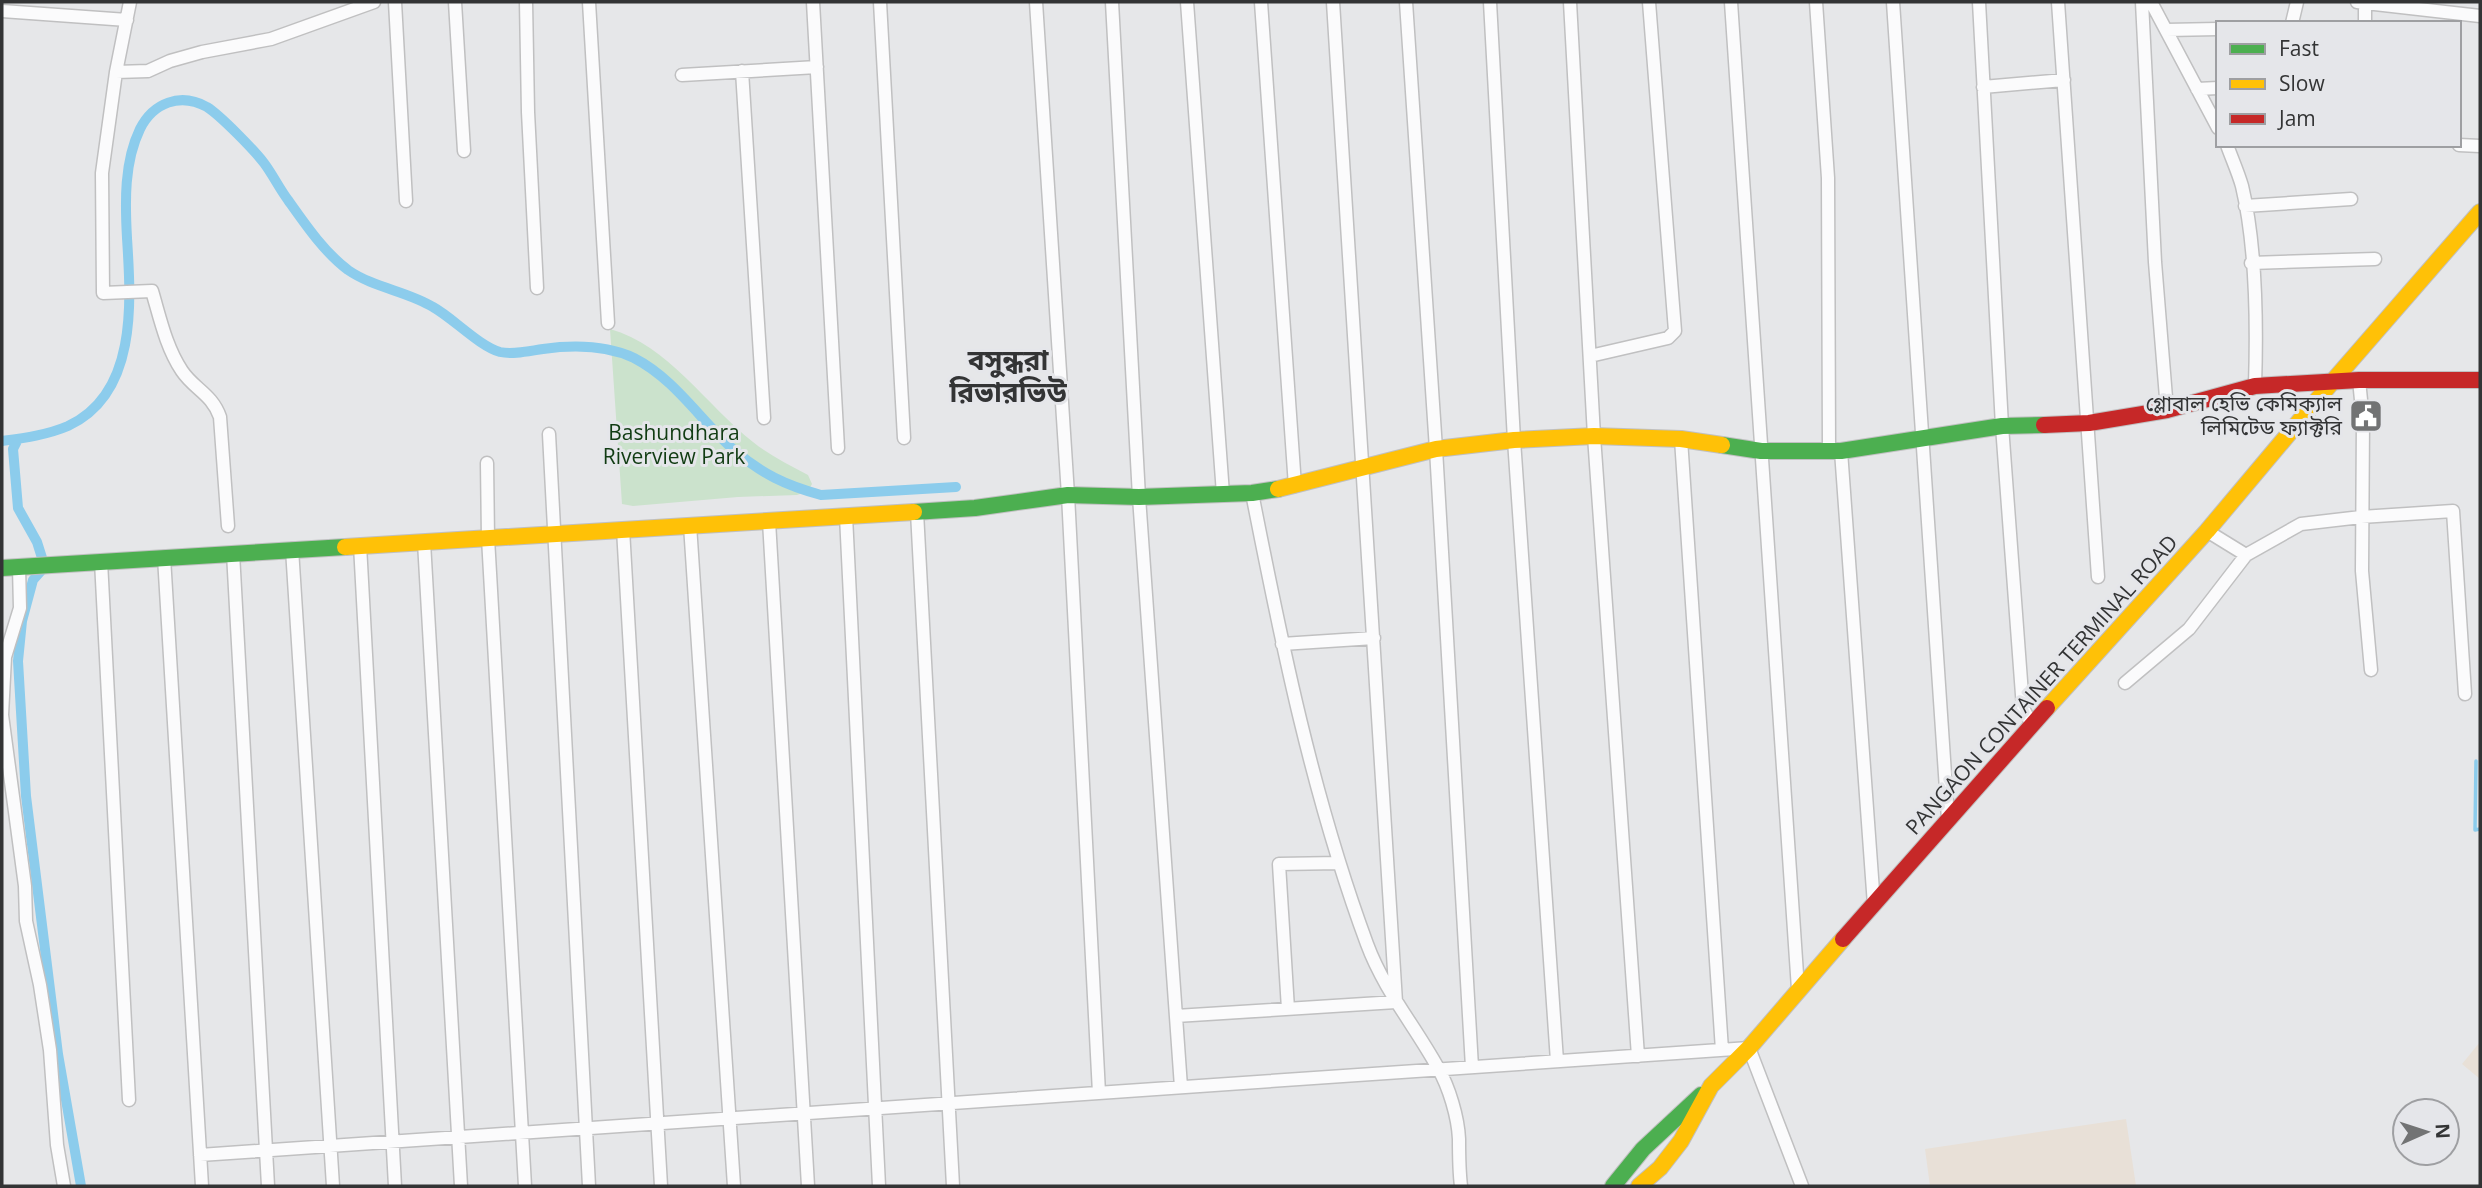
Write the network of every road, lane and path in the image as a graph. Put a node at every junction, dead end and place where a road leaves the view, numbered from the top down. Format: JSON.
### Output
{"nodes":[{"id":1,"x":130,"y":2,"type":"edge"},
{"id":2,"x":374,"y":2,"type":"edge"},
{"id":3,"x":395,"y":2,"type":"edge"},
{"id":4,"x":455,"y":2,"type":"edge"},
{"id":5,"x":526,"y":2,"type":"edge"},
{"id":6,"x":589,"y":2,"type":"edge"},
{"id":7,"x":813,"y":2,"type":"edge"},
{"id":8,"x":880,"y":2,"type":"edge"},
{"id":9,"x":1036,"y":2,"type":"edge"},
{"id":10,"x":1112,"y":2,"type":"edge"},
{"id":11,"x":1187,"y":2,"type":"edge"},
{"id":12,"x":1261,"y":2,"type":"edge"},
{"id":13,"x":1333,"y":2,"type":"edge"},
{"id":14,"x":1406,"y":2,"type":"edge"},
{"id":15,"x":1490,"y":2,"type":"edge"},
{"id":16,"x":1570,"y":2,"type":"edge"},
{"id":17,"x":1649,"y":2,"type":"edge"},
{"id":18,"x":1731,"y":2,"type":"edge"},
{"id":19,"x":1816,"y":2,"type":"edge"},
{"id":20,"x":1893,"y":2,"type":"edge"},
{"id":21,"x":1979,"y":2,"type":"edge"},
{"id":22,"x":2059,"y":2,"type":"edge"},
{"id":23,"x":2141,"y":2,"type":"edge"},
{"id":24,"x":2151,"y":2,"type":"edge"},
{"id":25,"x":2297,"y":2,"type":"edge"},
{"id":26,"x":2361,"y":2,"type":"edge"},
{"id":27,"x":2,"y":11,"type":"edge"},
{"id":28,"x":2480,"y":16,"type":"edge"},
{"id":29,"x":127,"y":20,"type":"junction"},
{"id":30,"x":2292,"y":21,"type":"edge"},
{"id":31,"x":2365,"y":21,"type":"edge"},
{"id":32,"x":2216,"y":29,"type":"edge"},
{"id":33,"x":2166,"y":30,"type":"junction"},
{"id":34,"x":817,"y":67,"type":"junction"},
{"id":35,"x":742,"y":71,"type":"junction"},
{"id":36,"x":116,"y":72,"type":"junction"},
{"id":37,"x":682,"y":75,"type":"dead end"},
{"id":38,"x":2064,"y":80,"type":"junction"},
{"id":39,"x":1983,"y":87,"type":"junction"},
{"id":40,"x":2216,"y":88,"type":"edge"},
{"id":41,"x":2197,"y":89,"type":"junction"},
{"id":42,"x":2216,"y":124,"type":"edge"},
{"id":43,"x":2461,"y":145,"type":"edge"},
{"id":44,"x":2480,"y":146,"type":"edge"},
{"id":45,"x":2229,"y":147,"type":"edge"},
{"id":46,"x":464,"y":151,"type":"dead end"},
{"id":47,"x":2351,"y":199,"type":"dead end"},
{"id":48,"x":406,"y":201,"type":"dead end"},
{"id":49,"x":2245,"y":206,"type":"junction"},
{"id":50,"x":2480,"y":212,"type":"edge"},
{"id":51,"x":2375,"y":259,"type":"dead end"},
{"id":52,"x":2251,"y":263,"type":"junction"},
{"id":53,"x":537,"y":288,"type":"dead end"},
{"id":54,"x":608,"y":323,"type":"dead end"},
{"id":55,"x":1590,"y":356,"type":"junction"},
{"id":56,"x":2358,"y":380,"type":"junction"},
{"id":57,"x":2480,"y":380,"type":"edge"},
{"id":58,"x":2333,"y":381,"type":"junction"},
{"id":59,"x":2255,"y":386,"type":"junction"},
{"id":60,"x":2167,"y":410,"type":"junction"},
{"id":61,"x":764,"y":418,"type":"dead end"},
{"id":62,"x":2089,"y":423,"type":"junction"},
{"id":63,"x":2002,"y":426,"type":"junction"},
{"id":64,"x":549,"y":434,"type":"dead end"},
{"id":65,"x":1594,"y":436,"type":"junction"},
{"id":66,"x":904,"y":438,"type":"dead end"},
{"id":67,"x":1921,"y":438,"type":"junction"},
{"id":68,"x":1681,"y":439,"type":"junction"},
{"id":69,"x":1514,"y":440,"type":"junction"},
{"id":70,"x":838,"y":448,"type":"dead end"},
{"id":71,"x":1436,"y":449,"type":"junction"},
{"id":72,"x":1761,"y":451,"type":"junction"},
{"id":73,"x":1835,"y":451,"type":"junction"},
{"id":74,"x":486,"y":463,"type":"dead end"},
{"id":75,"x":1364,"y":469,"type":"junction"},
{"id":76,"x":1295,"y":486,"type":"junction"},
{"id":77,"x":1252,"y":493,"type":"junction"},
{"id":78,"x":1223,"y":494,"type":"junction"},
{"id":79,"x":1068,"y":495,"type":"junction"},
{"id":80,"x":1139,"y":497,"type":"junction"},
{"id":81,"x":917,"y":512,"type":"junction"},
{"id":82,"x":846,"y":516,"type":"junction"},
{"id":83,"x":2361,"y":516,"type":"junction"},
{"id":84,"x":769,"y":521,"type":"junction"},
{"id":85,"x":690,"y":525,"type":"junction"},
{"id":86,"x":228,"y":526,"type":"dead end"},
{"id":87,"x":623,"y":529,"type":"junction"},
{"id":88,"x":2207,"y":531,"type":"junction"},
{"id":89,"x":555,"y":533,"type":"junction"},
{"id":90,"x":488,"y":538,"type":"junction"},
{"id":91,"x":424,"y":542,"type":"junction"},
{"id":92,"x":360,"y":545,"type":"junction"},
{"id":93,"x":292,"y":550,"type":"junction"},
{"id":94,"x":233,"y":553,"type":"junction"},
{"id":95,"x":2246,"y":555,"type":"junction"},
{"id":96,"x":164,"y":557,"type":"junction"},
{"id":97,"x":101,"y":561,"type":"junction"},
{"id":98,"x":19,"y":567,"type":"junction"},
{"id":99,"x":2,"y":568,"type":"edge"},
{"id":100,"x":2098,"y":577,"type":"dead end"},
{"id":101,"x":1374,"y":638,"type":"junction"},
{"id":102,"x":1282,"y":644,"type":"junction"},
{"id":103,"x":2371,"y":670,"type":"dead end"},
{"id":104,"x":2125,"y":683,"type":"dead end"},
{"id":105,"x":2465,"y":694,"type":"dead end"},
{"id":106,"x":2032,"y":725,"type":"junction"},
{"id":107,"x":1948,"y":820,"type":"junction"},
{"id":108,"x":1339,"y":863,"type":"junction"},
{"id":109,"x":1874,"y":905,"type":"junction"},
{"id":110,"x":1798,"y":989,"type":"junction"},
{"id":111,"x":1396,"y":1002,"type":"junction"},
{"id":112,"x":1288,"y":1009,"type":"junction"},
{"id":113,"x":1176,"y":1016,"type":"junction"},
{"id":114,"x":1749,"y":1048,"type":"junction"},
{"id":115,"x":1722,"y":1050,"type":"junction"},
{"id":116,"x":1639,"y":1056,"type":"junction"},
{"id":117,"x":1557,"y":1061,"type":"junction"},
{"id":118,"x":1472,"y":1067,"type":"junction"},
{"id":119,"x":1439,"y":1069,"type":"junction"},
{"id":120,"x":1711,"y":1086,"type":"junction"},
{"id":121,"x":1181,"y":1087,"type":"junction"},
{"id":122,"x":1099,"y":1093,"type":"junction"},
{"id":123,"x":129,"y":1100,"type":"dead end"},
{"id":124,"x":949,"y":1103,"type":"junction"},
{"id":125,"x":875,"y":1108,"type":"junction"},
{"id":126,"x":804,"y":1113,"type":"junction"},
{"id":127,"x":729,"y":1118,"type":"junction"},
{"id":128,"x":657,"y":1123,"type":"junction"},
{"id":129,"x":586,"y":1128,"type":"junction"},
{"id":130,"x":522,"y":1133,"type":"junction"},
{"id":131,"x":458,"y":1137,"type":"junction"},
{"id":132,"x":392,"y":1142,"type":"junction"},
{"id":133,"x":331,"y":1146,"type":"junction"},
{"id":134,"x":265,"y":1150,"type":"junction"},
{"id":135,"x":200,"y":1155,"type":"junction"},
{"id":136,"x":64,"y":1186,"type":"edge"},
{"id":137,"x":202,"y":1186,"type":"edge"},
{"id":138,"x":268,"y":1186,"type":"edge"},
{"id":139,"x":333,"y":1186,"type":"edge"},
{"id":140,"x":395,"y":1186,"type":"edge"},
{"id":141,"x":461,"y":1186,"type":"edge"},
{"id":142,"x":525,"y":1186,"type":"edge"},
{"id":143,"x":589,"y":1186,"type":"edge"},
{"id":144,"x":661,"y":1186,"type":"edge"},
{"id":145,"x":734,"y":1186,"type":"edge"},
{"id":146,"x":808,"y":1186,"type":"edge"},
{"id":147,"x":879,"y":1186,"type":"edge"},
{"id":148,"x":953,"y":1186,"type":"edge"},
{"id":149,"x":1461,"y":1186,"type":"edge"},
{"id":150,"x":1614,"y":1186,"type":"edge"},
{"id":151,"x":1639,"y":1186,"type":"edge"},
{"id":152,"x":1802,"y":1186,"type":"edge"}],
"edges":[{"from":1,"to":29,"type":"street"},
{"from":2,"to":36,"type":"street"},
{"from":3,"to":48,"type":"street"},
{"from":4,"to":46,"type":"street"},
{"from":5,"to":53,"type":"street"},
{"from":6,"to":54,"type":"street"},
{"from":7,"to":34,"type":"street"},
{"from":8,"to":66,"type":"street"},
{"from":9,"to":79,"type":"street"},
{"from":10,"to":80,"type":"street"},
{"from":11,"to":78,"type":"street"},
{"from":12,"to":76,"type":"street"},
{"from":13,"to":75,"type":"street"},
{"from":14,"to":71,"type":"street"},
{"from":15,"to":69,"type":"street"},
{"from":16,"to":55,"type":"street"},
{"from":17,"to":55,"type":"street"},
{"from":18,"to":72,"type":"street"},
{"from":19,"to":73,"type":"street"},
{"from":20,"to":67,"type":"street"},
{"from":21,"to":39,"type":"street"},
{"from":22,"to":38,"type":"street"},
{"from":23,"to":60,"type":"street"},
{"from":24,"to":33,"type":"street"},
{"from":25,"to":30,"type":"street"},
{"from":26,"to":28,"type":"street"},
{"from":26,"to":31,"type":"street"},
{"from":27,"to":29,"type":"street"},
{"from":29,"to":36,"type":"street"},
{"from":32,"to":33,"type":"street"},
{"from":33,"to":41,"type":"street"},
{"from":34,"to":35,"type":"street"},
{"from":34,"to":70,"type":"street"},
{"from":35,"to":37,"type":"street"},
{"from":35,"to":61,"type":"street"},
{"from":36,"to":86,"type":"street"},
{"from":38,"to":39,"type":"street"},
{"from":38,"to":62,"type":"street"},
{"from":39,"to":63,"type":"street"},
{"from":40,"to":41,"type":"street"},
{"from":41,"to":42,"type":"street"},
{"from":43,"to":44,"type":"street"},
{"from":45,"to":49,"type":"street"},
{"from":47,"to":49,"type":"street"},
{"from":49,"to":52,"type":"street"},
{"from":50,"to":58,"type":"main road","name":"PANGAON CONTAINER TERMINAL ROAD"},
{"from":51,"to":52,"type":"street"},
{"from":52,"to":59,"type":"street"},
{"from":55,"to":65,"type":"street"},
{"from":56,"to":57,"type":"main road"},
{"from":56,"to":58,"type":"main road"},
{"from":56,"to":83,"type":"street"},
{"from":58,"to":59,"type":"main road"},
{"from":58,"to":88,"type":"main road","name":"PANGAON CONTAINER TERMINAL ROAD"},
{"from":59,"to":60,"type":"main road"},
{"from":60,"to":62,"type":"main road"},
{"from":62,"to":63,"type":"main road"},
{"from":62,"to":100,"type":"street"},
{"from":63,"to":67,"type":"main road"},
{"from":63,"to":106,"type":"street"},
{"from":64,"to":89,"type":"street"},
{"from":65,"to":68,"type":"main road"},
{"from":65,"to":69,"type":"main road"},
{"from":65,"to":116,"type":"street"},
{"from":67,"to":73,"type":"main road"},
{"from":67,"to":107,"type":"street"},
{"from":68,"to":72,"type":"main road"},
{"from":68,"to":115,"type":"street"},
{"from":69,"to":71,"type":"main road"},
{"from":69,"to":117,"type":"street"},
{"from":71,"to":75,"type":"main road"},
{"from":71,"to":118,"type":"street"},
{"from":72,"to":73,"type":"main road"},
{"from":72,"to":110,"type":"street"},
{"from":73,"to":109,"type":"street"},
{"from":74,"to":90,"type":"street"},
{"from":75,"to":76,"type":"main road"},
{"from":75,"to":101,"type":"street"},
{"from":76,"to":77,"type":"main road"},
{"from":77,"to":78,"type":"main road"},
{"from":77,"to":102,"type":"street"},
{"from":78,"to":80,"type":"main road"},
{"from":79,"to":80,"type":"main road"},
{"from":79,"to":81,"type":"main road"},
{"from":79,"to":122,"type":"street"},
{"from":80,"to":113,"type":"street"},
{"from":81,"to":82,"type":"main road"},
{"from":81,"to":124,"type":"street"},
{"from":82,"to":84,"type":"main road"},
{"from":82,"to":125,"type":"street"},
{"from":83,"to":95,"type":"street"},
{"from":83,"to":103,"type":"street"},
{"from":83,"to":105,"type":"street"},
{"from":84,"to":85,"type":"main road"},
{"from":84,"to":126,"type":"street"},
{"from":85,"to":87,"type":"main road"},
{"from":85,"to":127,"type":"street"},
{"from":87,"to":89,"type":"main road"},
{"from":87,"to":128,"type":"street"},
{"from":88,"to":95,"type":"street"},
{"from":88,"to":106,"type":"main road","name":"PANGAON CONTAINER TERMINAL ROAD"},
{"from":89,"to":90,"type":"main road"},
{"from":89,"to":129,"type":"street"},
{"from":90,"to":91,"type":"main road"},
{"from":90,"to":130,"type":"street"},
{"from":91,"to":92,"type":"main road"},
{"from":91,"to":131,"type":"street"},
{"from":92,"to":93,"type":"main road"},
{"from":92,"to":132,"type":"street"},
{"from":93,"to":94,"type":"main road"},
{"from":93,"to":133,"type":"street"},
{"from":94,"to":96,"type":"main road"},
{"from":94,"to":134,"type":"street"},
{"from":95,"to":104,"type":"street"},
{"from":96,"to":97,"type":"main road"},
{"from":96,"to":135,"type":"street"},
{"from":97,"to":98,"type":"main road"},
{"from":97,"to":123,"type":"street"},
{"from":98,"to":99,"type":"main road"},
{"from":98,"to":136,"type":"street"},
{"from":101,"to":102,"type":"street"},
{"from":101,"to":111,"type":"street"},
{"from":102,"to":108,"type":"street"},
{"from":106,"to":107,"type":"main road","name":"PANGAON CONTAINER TERMINAL ROAD"},
{"from":107,"to":109,"type":"main road","name":"PANGAON CONTAINER TERMINAL ROAD"},
{"from":108,"to":111,"type":"street"},
{"from":108,"to":112,"type":"street"},
{"from":109,"to":110,"type":"main road","name":"PANGAON CONTAINER TERMINAL ROAD"},
{"from":110,"to":114,"type":"main road","name":"PANGAON CONTAINER TERMINAL ROAD"},
{"from":111,"to":112,"type":"street"},
{"from":111,"to":119,"type":"street"},
{"from":112,"to":113,"type":"street"},
{"from":113,"to":121,"type":"street"},
{"from":114,"to":115,"type":"street"},
{"from":114,"to":120,"type":"main road","name":"PANGAON CONTAINER TERMINAL ROAD"},
{"from":114,"to":152,"type":"street"},
{"from":115,"to":116,"type":"street"},
{"from":116,"to":117,"type":"street"},
{"from":117,"to":118,"type":"street"},
{"from":118,"to":119,"type":"street"},
{"from":119,"to":121,"type":"street"},
{"from":119,"to":149,"type":"street"},
{"from":120,"to":150,"type":"main road"},
{"from":120,"to":151,"type":"main road","name":"PANGAON CONTAINER TERMINAL ROAD"},
{"from":121,"to":122,"type":"street"},
{"from":122,"to":124,"type":"street"},
{"from":124,"to":125,"type":"street"},
{"from":124,"to":148,"type":"street"},
{"from":125,"to":126,"type":"street"},
{"from":125,"to":147,"type":"street"},
{"from":126,"to":127,"type":"street"},
{"from":126,"to":146,"type":"street"},
{"from":127,"to":128,"type":"street"},
{"from":127,"to":145,"type":"street"},
{"from":128,"to":129,"type":"street"},
{"from":128,"to":144,"type":"street"},
{"from":129,"to":130,"type":"street"},
{"from":129,"to":143,"type":"street"},
{"from":130,"to":131,"type":"street"},
{"from":130,"to":142,"type":"street"},
{"from":131,"to":132,"type":"street"},
{"from":131,"to":141,"type":"street"},
{"from":132,"to":133,"type":"street"},
{"from":132,"to":140,"type":"street"},
{"from":133,"to":134,"type":"street"},
{"from":133,"to":139,"type":"street"},
{"from":134,"to":135,"type":"street"},
{"from":134,"to":138,"type":"street"},
{"from":135,"to":137,"type":"street"}]}
